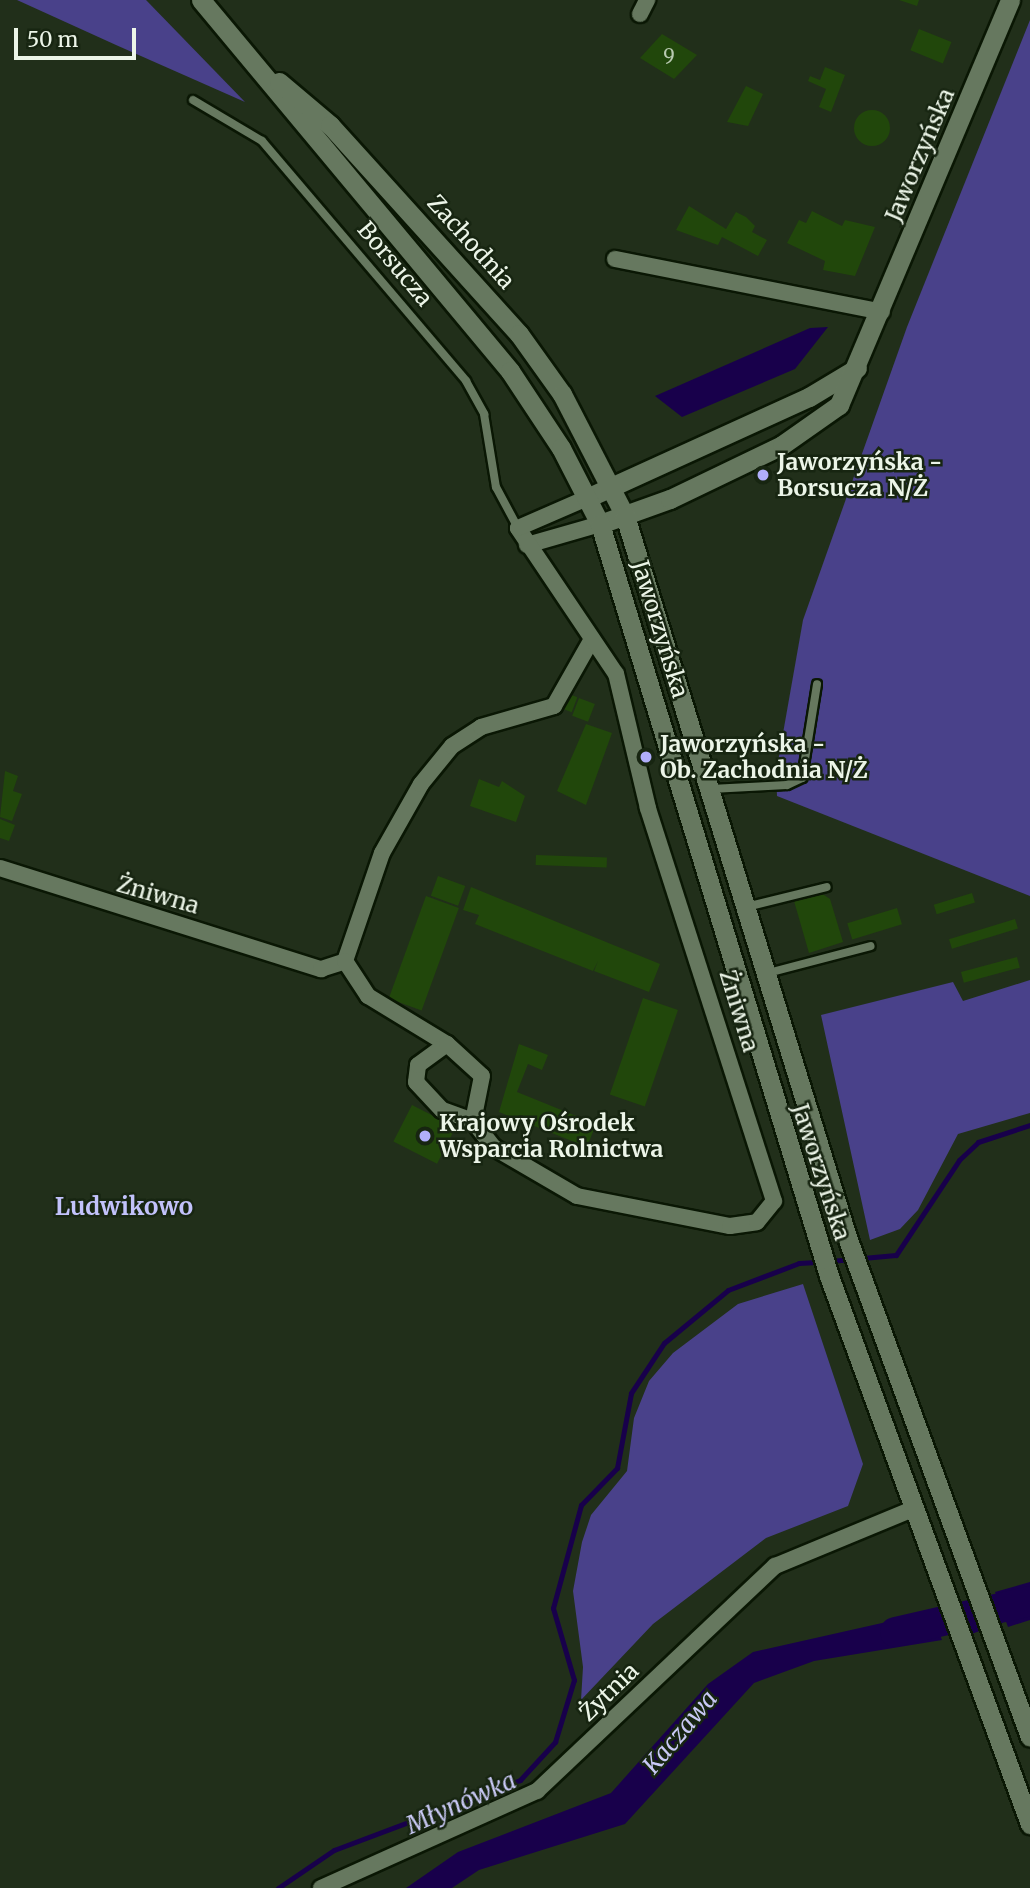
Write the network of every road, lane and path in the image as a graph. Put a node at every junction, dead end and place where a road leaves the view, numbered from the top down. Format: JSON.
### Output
{"nodes":[{"id":1,"x":201,"y":0,"type":"edge"},
{"id":2,"x":1010,"y":0,"type":"edge"},
{"id":3,"x":254,"y":61,"type":"junction"},
{"id":4,"x":193,"y":100,"type":"dead end"},
{"id":5,"x":615,"y":259,"type":"dead end"},
{"id":6,"x":882,"y":312,"type":"junction"},
{"id":7,"x":858,"y":368,"type":"junction"},
{"id":8,"x":611,"y":488,"type":"junction"},
{"id":9,"x":587,"y":498,"type":"junction"},
{"id":10,"x":625,"y":516,"type":"junction"},
{"id":11,"x":600,"y":524,"type":"junction"},
{"id":12,"x":518,"y":528,"type":"junction"},
{"id":13,"x":527,"y":545,"type":"junction"},
{"id":14,"x":592,"y":639,"type":"junction"},
{"id":15,"x":817,"y":684,"type":"dead end"},
{"id":16,"x":708,"y":790,"type":"junction"},
{"id":17,"x":0,"y":868,"type":"edge"},
{"id":18,"x":827,"y":887,"type":"dead end"},
{"id":19,"x":746,"y":907,"type":"junction"},
{"id":20,"x":871,"y":946,"type":"dead end"},
{"id":21,"x":345,"y":961,"type":"junction"},
{"id":22,"x":765,"y":973,"type":"junction"},
{"id":23,"x":447,"y":1044,"type":"junction"},
{"id":24,"x":473,"y":1121,"type":"junction"},
{"id":25,"x":915,"y":1508,"type":"junction"},
{"id":26,"x":1030,"y":1737,"type":"edge"},
{"id":27,"x":1030,"y":1824,"type":"edge"},
{"id":28,"x":321,"y":1888,"type":"edge"}],
"edges":[{"from":1,"to":3,"type":"main road","name":"Zachodnia"},
{"from":2,"to":6,"type":"main road","name":"Jaworzyńska"},
{"from":3,"to":8,"type":"main road","name":"Zachodnia"},
{"from":3,"to":9,"type":"main road","name":"Zachodnia"},
{"from":4,"to":12,"type":"lane","name":"Borsucza"},
{"from":5,"to":6,"type":"street"},
{"from":6,"to":7,"type":"main road","name":"Jaworzyńska"},
{"from":7,"to":8,"type":"main road"},
{"from":7,"to":10,"type":"main road","name":"Jaworzyńska"},
{"from":8,"to":9,"type":"main road"},
{"from":8,"to":10,"type":"main road","name":"Jaworzyńska"},
{"from":9,"to":11,"type":"main road","name":"Jaworzyńska"},
{"from":9,"to":12,"type":"street"},
{"from":10,"to":11,"type":"main road","name":"Jaworzyńska"},
{"from":10,"to":16,"type":"main road","name":"Jaworzyńska"},
{"from":11,"to":13,"type":"street"},
{"from":11,"to":25,"type":"main road","name":"Jaworzyńska"},
{"from":12,"to":13,"type":"street","name":"Żniwna"},
{"from":13,"to":14,"type":"street","name":"Żniwna"},
{"from":14,"to":21,"type":"street"},
{"from":14,"to":24,"type":"street","name":"Żniwna"},
{"from":15,"to":16,"type":"lane"},
{"from":16,"to":19,"type":"main road","name":"Jaworzyńska"},
{"from":17,"to":21,"type":"street","name":"Żniwna"},
{"from":18,"to":19,"type":"lane"},
{"from":19,"to":22,"type":"main road","name":"Jaworzyńska"},
{"from":20,"to":22,"type":"lane"},
{"from":21,"to":23,"type":"street"},
{"from":22,"to":26,"type":"main road","name":"Jaworzyńska"},
{"from":23,"to":24,"type":"street"},
{"from":23,"to":24,"type":"street","name":"Żniwna"},
{"from":25,"to":27,"type":"main road","name":"Jaworzyńska"},
{"from":25,"to":28,"type":"street","name":"Żytnia"}]}
